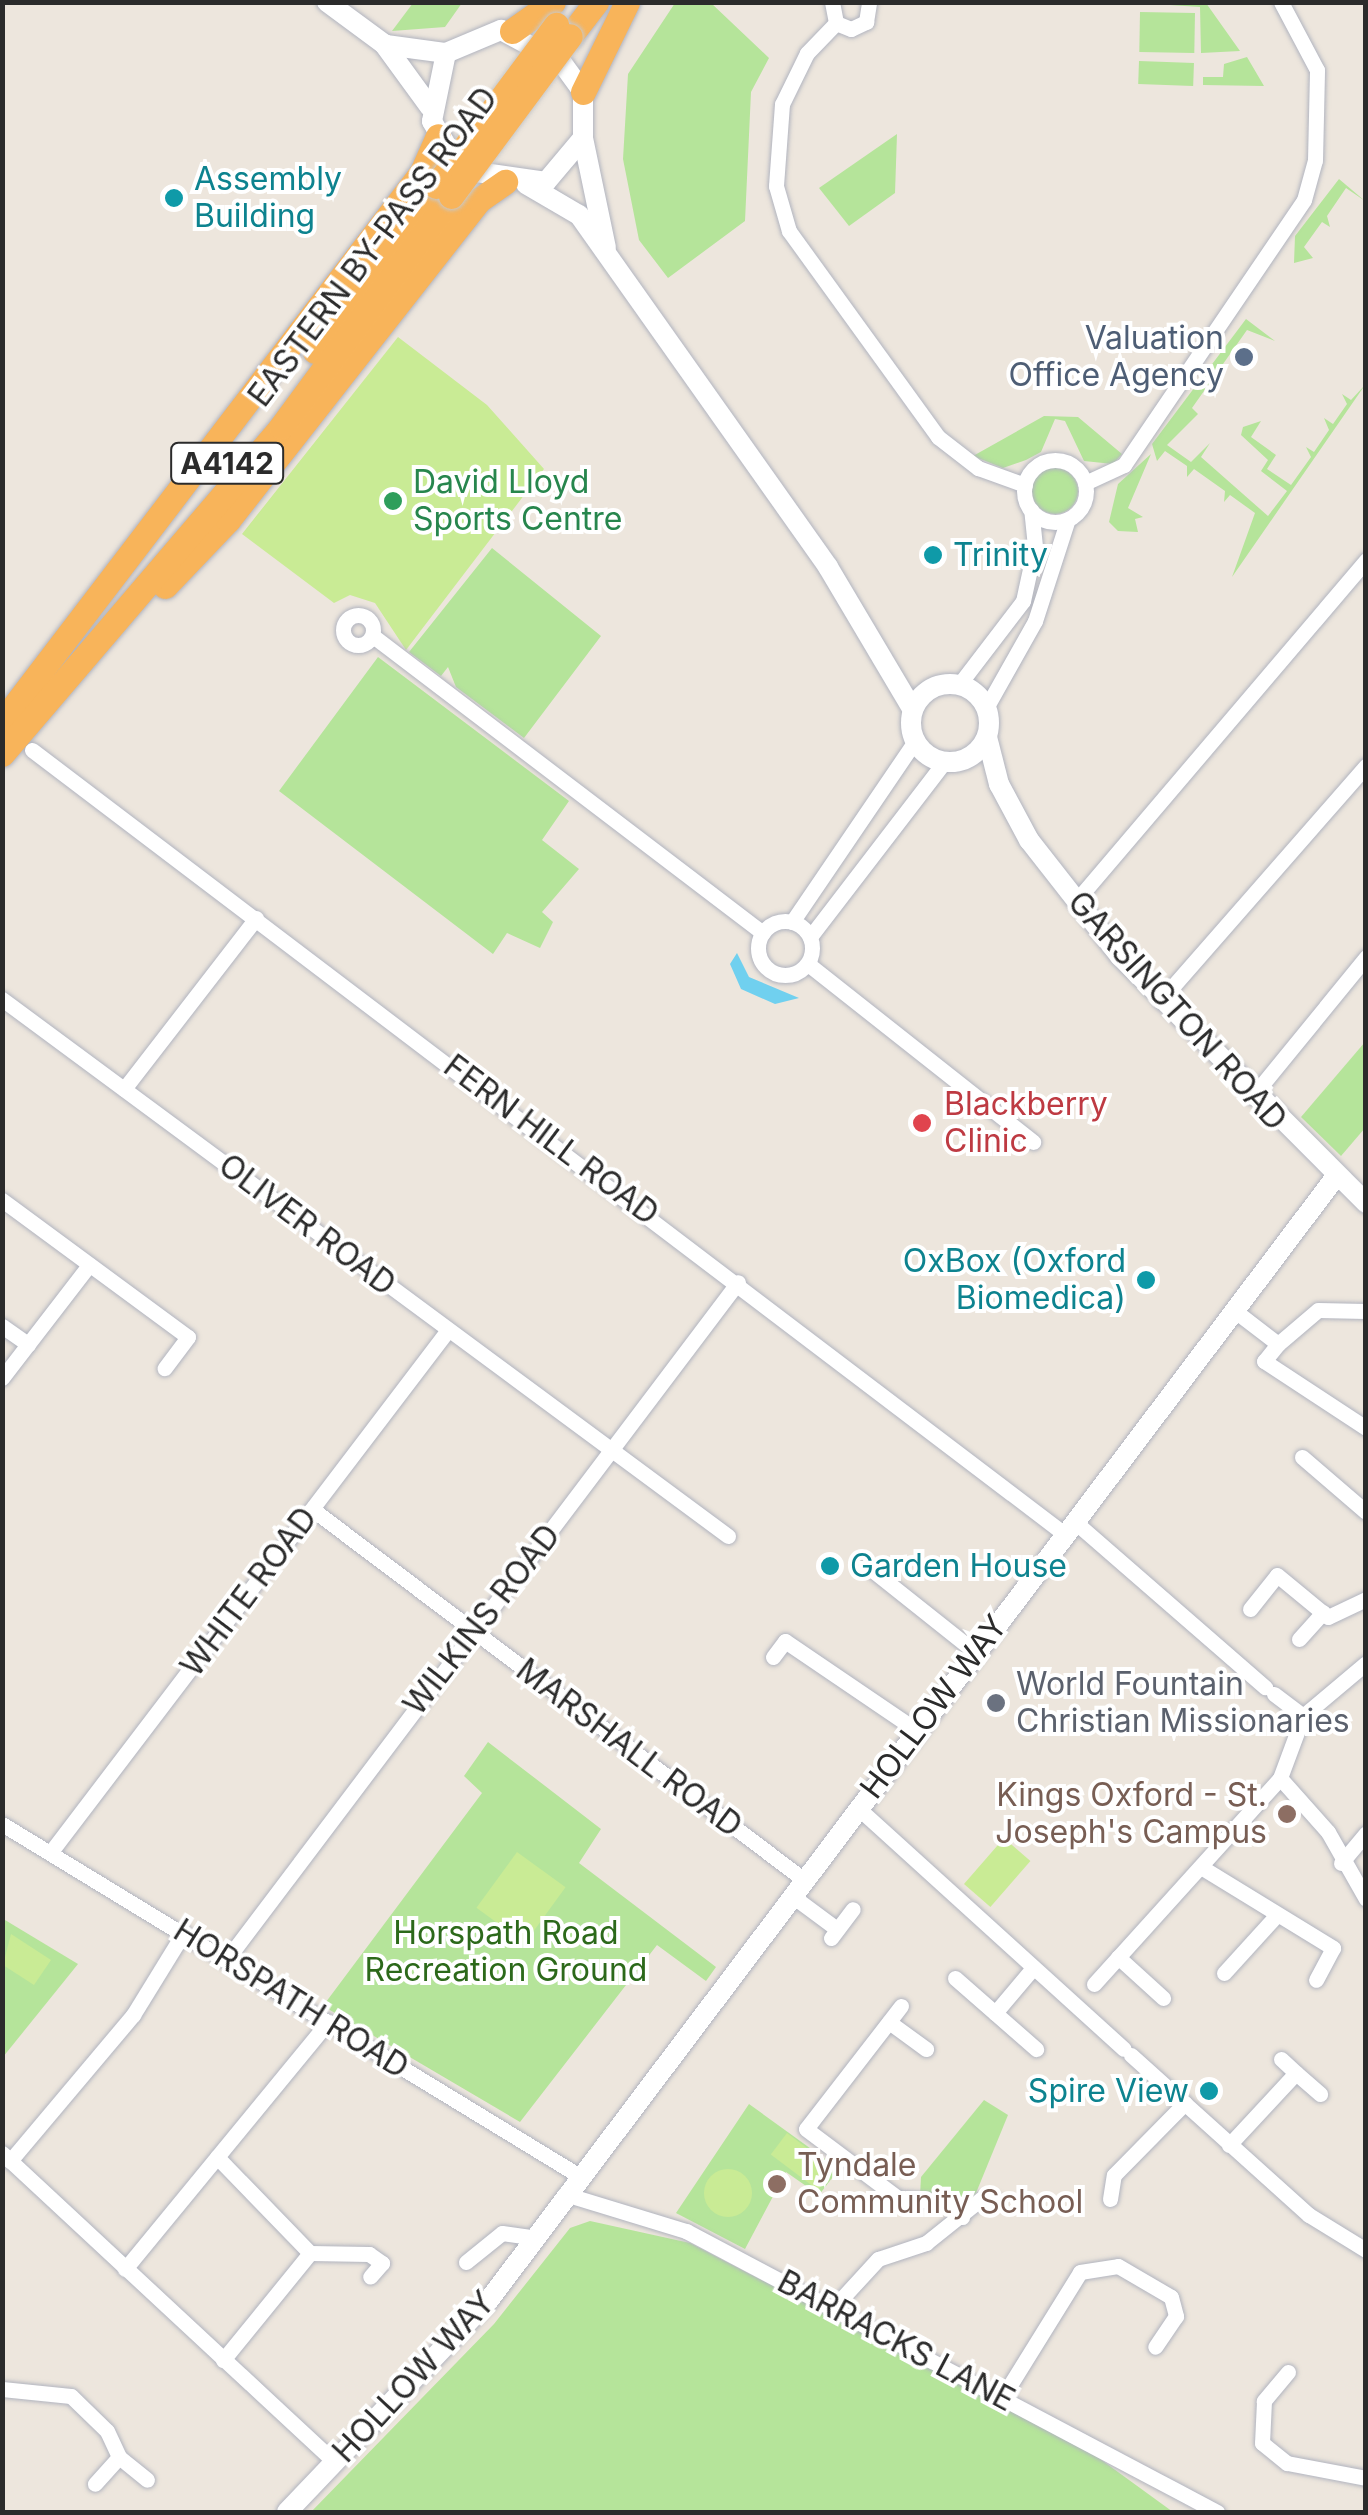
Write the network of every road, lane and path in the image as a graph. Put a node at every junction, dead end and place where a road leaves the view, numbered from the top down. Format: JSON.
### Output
{"nodes":[{"id":1,"x":327,"y":2,"type":"edge"},
{"id":2,"x":572,"y":2,"type":"edge"},
{"id":3,"x":596,"y":2,"type":"edge"},
{"id":4,"x":627,"y":2,"type":"edge"},
{"id":5,"x":832,"y":2,"type":"edge"},
{"id":6,"x":869,"y":2,"type":"edge"},
{"id":7,"x":1281,"y":2,"type":"edge"},
{"id":8,"x":560,"y":21,"type":"edge"},
{"id":9,"x":836,"y":22,"type":"junction"},
{"id":10,"x":512,"y":31,"type":"junction"},
{"id":11,"x":384,"y":44,"type":"junction"},
{"id":12,"x":446,"y":53,"type":"junction"},
{"id":13,"x":583,"y":92,"type":"junction"},
{"id":14,"x":430,"y":107,"type":"junction"},
{"id":15,"x":438,"y":136,"type":"junction"},
{"id":16,"x":582,"y":138,"type":"junction"},
{"id":17,"x":515,"y":183,"type":"junction"},
{"id":18,"x":444,"y":191,"type":"junction"},
{"id":19,"x":610,"y":264,"type":"junction"},
{"id":20,"x":1085,"y":483,"type":"junction"},
{"id":21,"x":1025,"y":485,"type":"junction"},
{"id":22,"x":1031,"y":510,"type":"junction"},
{"id":23,"x":1068,"y":519,"type":"junction"},
{"id":24,"x":1366,"y":560,"type":"edge"},
{"id":25,"x":372,"y":636,"type":"dead end"},
{"id":26,"x":96,"y":643,"type":"junction"},
{"id":27,"x":880,"y":646,"type":"junction"},
{"id":28,"x":948,"y":686,"type":"junction"},
{"id":29,"x":986,"y":708,"type":"junction"},
{"id":30,"x":913,"y":710,"type":"junction"},
{"id":31,"x":2,"y":725,"type":"edge"},
{"id":32,"x":987,"y":736,"type":"junction"},
{"id":33,"x":915,"y":742,"type":"junction"},
{"id":34,"x":32,"y":750,"type":"dead end"},
{"id":35,"x":2,"y":754,"type":"edge"},
{"id":36,"x":968,"y":758,"type":"junction"},
{"id":37,"x":945,"y":761,"type":"junction"},
{"id":38,"x":1366,"y":766,"type":"edge"},
{"id":39,"x":998,"y":784,"type":"junction"},
{"id":40,"x":1076,"y":901,"type":"junction"},
{"id":41,"x":256,"y":918,"type":"junction"},
{"id":42,"x":792,"y":922,"type":"junction"},
{"id":43,"x":763,"y":933,"type":"junction"},
{"id":44,"x":810,"y":936,"type":"junction"},
{"id":45,"x":1366,"y":957,"type":"edge"},
{"id":46,"x":808,"y":964,"type":"junction"},
{"id":47,"x":2,"y":998,"type":"edge"},
{"id":48,"x":1160,"y":1000,"type":"junction"},
{"id":49,"x":124,"y":1089,"type":"junction"},
{"id":50,"x":1252,"y":1097,"type":"junction"},
{"id":51,"x":1033,"y":1142,"type":"dead end"},
{"id":52,"x":1334,"y":1178,"type":"junction"},
{"id":53,"x":2,"y":1200,"type":"edge"},
{"id":54,"x":1366,"y":1203,"type":"edge"},
{"id":55,"x":89,"y":1265,"type":"junction"},
{"id":56,"x":738,"y":1282,"type":"junction"},
{"id":57,"x":1236,"y":1311,"type":"junction"},
{"id":58,"x":1366,"y":1312,"type":"edge"},
{"id":59,"x":2,"y":1326,"type":"edge"},
{"id":60,"x":448,"y":1330,"type":"junction"},
{"id":61,"x":28,"y":1344,"type":"junction"},
{"id":62,"x":1278,"y":1344,"type":"junction"},
{"id":63,"x":165,"y":1368,"type":"dead end"},
{"id":64,"x":2,"y":1378,"type":"edge"},
{"id":65,"x":1366,"y":1428,"type":"edge"},
{"id":66,"x":613,"y":1450,"type":"junction"},
{"id":67,"x":1302,"y":1457,"type":"dead end"},
{"id":68,"x":312,"y":1508,"type":"junction"},
{"id":69,"x":1366,"y":1512,"type":"edge"},
{"id":70,"x":1071,"y":1528,"type":"junction"},
{"id":71,"x":728,"y":1536,"type":"dead end"},
{"id":72,"x":867,"y":1566,"type":"dead end"},
{"id":73,"x":1366,"y":1599,"type":"edge"},
{"id":74,"x":1250,"y":1608,"type":"dead end"},
{"id":75,"x":1323,"y":1612,"type":"junction"},
{"id":76,"x":474,"y":1631,"type":"junction"},
{"id":77,"x":1299,"y":1639,"type":"dead end"},
{"id":78,"x":975,"y":1652,"type":"junction"},
{"id":79,"x":773,"y":1657,"type":"dead end"},
{"id":80,"x":1366,"y":1664,"type":"edge"},
{"id":81,"x":1303,"y":1716,"type":"junction"},
{"id":82,"x":916,"y":1730,"type":"junction"},
{"id":83,"x":1280,"y":1778,"type":"junction"},
{"id":84,"x":858,"y":1807,"type":"junction"},
{"id":85,"x":2,"y":1824,"type":"edge"},
{"id":86,"x":1366,"y":1833,"type":"edge"},
{"id":87,"x":50,"y":1853,"type":"junction"},
{"id":88,"x":1340,"y":1863,"type":"junction"},
{"id":89,"x":1201,"y":1867,"type":"junction"},
{"id":90,"x":797,"y":1887,"type":"junction"},
{"id":91,"x":1366,"y":1899,"type":"edge"},
{"id":92,"x":853,"y":1909,"type":"dead end"},
{"id":93,"x":1275,"y":1917,"type":"junction"},
{"id":94,"x":184,"y":1932,"type":"junction"},
{"id":95,"x":1118,"y":1957,"type":"junction"},
{"id":96,"x":227,"y":1959,"type":"junction"},
{"id":97,"x":1033,"y":1968,"type":"junction"},
{"id":98,"x":1224,"y":1972,"type":"dead end"},
{"id":99,"x":955,"y":1978,"type":"dead end"},
{"id":100,"x":1316,"y":1980,"type":"dead end"},
{"id":101,"x":1162,"y":1998,"type":"dead end"},
{"id":102,"x":900,"y":2006,"type":"dead end"},
{"id":103,"x":1075,"y":2006,"type":"junction"},
{"id":104,"x":995,"y":2013,"type":"junction"},
{"id":105,"x":328,"y":2022,"type":"junction"},
{"id":106,"x":889,"y":2022,"type":"junction"},
{"id":107,"x":1036,"y":2049,"type":"dead end"},
{"id":108,"x":926,"y":2050,"type":"dead end"},
{"id":109,"x":1281,"y":2059,"type":"dead end"},
{"id":110,"x":1296,"y":2073,"type":"junction"},
{"id":111,"x":1320,"y":2094,"type":"dead end"},
{"id":112,"x":1185,"y":2103,"type":"junction"},
{"id":113,"x":1229,"y":2145,"type":"junction"},
{"id":114,"x":6,"y":2157,"type":"edge"},
{"id":115,"x":217,"y":2158,"type":"junction"},
{"id":116,"x":578,"y":2174,"type":"junction"},
{"id":117,"x":565,"y":2194,"type":"junction"},
{"id":118,"x":1110,"y":2199,"type":"dead end"},
{"id":119,"x":996,"y":2200,"type":"dead end"},
{"id":120,"x":962,"y":2217,"type":"junction"},
{"id":121,"x":536,"y":2238,"type":"junction"},
{"id":122,"x":1366,"y":2250,"type":"edge"},
{"id":123,"x":310,"y":2253,"type":"junction"},
{"id":124,"x":466,"y":2262,"type":"dead end"},
{"id":125,"x":125,"y":2269,"type":"junction"},
{"id":126,"x":370,"y":2277,"type":"dead end"},
{"id":127,"x":832,"y":2308,"type":"junction"},
{"id":128,"x":1155,"y":2347,"type":"dead end"},
{"id":129,"x":223,"y":2360,"type":"junction"},
{"id":130,"x":1278,"y":2377,"type":"dead end"},
{"id":131,"x":2,"y":2388,"type":"edge"},
{"id":132,"x":1002,"y":2398,"type":"junction"},
{"id":133,"x":119,"y":2457,"type":"junction"},
{"id":134,"x":334,"y":2462,"type":"junction"},
{"id":135,"x":1366,"y":2478,"type":"edge"},
{"id":136,"x":147,"y":2480,"type":"dead end"},
{"id":137,"x":95,"y":2484,"type":"dead end"},
{"id":138,"x":286,"y":2512,"type":"edge"},
{"id":139,"x":1217,"y":2512,"type":"edge"}],
"edges":[{"from":1,"to":11,"type":"main road"},
{"from":2,"to":8,"type":"highway","name":"EASTERN BY-PASS ROAD","number":"A4142"},
{"from":3,"to":8,"type":"highway","name":"EASTERN BY-PASS ROAD","number":"A4142"},
{"from":4,"to":13,"type":"highway"},
{"from":5,"to":9,"type":"street"},
{"from":6,"to":9,"type":"street"},
{"from":7,"to":20,"type":"street"},
{"from":8,"to":10,"type":"highway"},
{"from":8,"to":18,"type":"highway","name":"EASTERN BY-PASS ROAD","number":"A4142","bridge":true},
{"from":9,"to":21,"type":"street"},
{"from":10,"to":12,"type":"main road"},
{"from":10,"to":13,"type":"main road"},
{"from":11,"to":12,"type":"main road"},
{"from":11,"to":14,"type":"main road"},
{"from":12,"to":14,"type":"main road"},
{"from":13,"to":16,"type":"main road"},
{"from":14,"to":15,"type":"main road"},
{"from":15,"to":17,"type":"main road"},
{"from":15,"to":31,"type":"highway"},
{"from":16,"to":17,"type":"main road"},
{"from":16,"to":19,"type":"main road"},
{"from":17,"to":19,"type":"main road"},
{"from":17,"to":26,"type":"highway"},
{"from":18,"to":26,"type":"highway","name":"EASTERN BY-PASS ROAD","number":"A4142"},
{"from":18,"to":31,"type":"highway","name":"EASTERN BY-PASS ROAD","number":"A4142"},
{"from":19,"to":27,"type":"main road"},
{"from":20,"to":21,"type":"street"},
{"from":20,"to":23,"type":"street"},
{"from":21,"to":22,"type":"street"},
{"from":22,"to":23,"type":"street"},
{"from":22,"to":28,"type":"street"},
{"from":23,"to":29,"type":"street"},
{"from":24,"to":40,"type":"street"},
{"from":25,"to":43,"type":"street"},
{"from":26,"to":35,"type":"highway","name":"EASTERN BY-PASS ROAD","number":"A4142"},
{"from":27,"to":28,"type":"main road"},
{"from":27,"to":30,"type":"main road"},
{"from":28,"to":29,"type":"main road"},
{"from":28,"to":30,"type":"main road"},
{"from":29,"to":32,"type":"main road"},
{"from":30,"to":33,"type":"main road"},
{"from":32,"to":36,"type":"main road"},
{"from":32,"to":39,"type":"main road","name":"GARSINGTON ROAD"},
{"from":33,"to":37,"type":"main road"},
{"from":33,"to":42,"type":"street"},
{"from":34,"to":41,"type":"street","name":"FERN HILL ROAD"},
{"from":36,"to":37,"type":"main road"},
{"from":36,"to":39,"type":"main road","name":"GARSINGTON ROAD"},
{"from":37,"to":44,"type":"street"},
{"from":38,"to":48,"type":"street"},
{"from":39,"to":40,"type":"main road","name":"GARSINGTON ROAD"},
{"from":40,"to":48,"type":"main road","name":"GARSINGTON ROAD"},
{"from":41,"to":49,"type":"street"},
{"from":41,"to":56,"type":"street","name":"FERN HILL ROAD"},
{"from":42,"to":43,"type":"street"},
{"from":42,"to":44,"type":"street"},
{"from":43,"to":46,"type":"street"},
{"from":44,"to":46,"type":"street"},
{"from":45,"to":50,"type":"street"},
{"from":46,"to":51,"type":"street"},
{"from":47,"to":49,"type":"street","name":"OLIVER ROAD"},
{"from":48,"to":50,"type":"main road","name":"GARSINGTON ROAD"},
{"from":49,"to":60,"type":"street","name":"OLIVER ROAD"},
{"from":50,"to":52,"type":"main road","name":"GARSINGTON ROAD"},
{"from":52,"to":54,"type":"main road","name":"GARSINGTON ROAD"},
{"from":52,"to":57,"type":"main road","name":"HOLLOW WAY"},
{"from":53,"to":55,"type":"street"},
{"from":55,"to":61,"type":"street"},
{"from":55,"to":63,"type":"street"},
{"from":56,"to":66,"type":"street","name":"WILKINS ROAD"},
{"from":56,"to":70,"type":"street","name":"FERN HILL ROAD"},
{"from":57,"to":62,"type":"street"},
{"from":57,"to":70,"type":"main road","name":"HOLLOW WAY"},
{"from":58,"to":62,"type":"street"},
{"from":59,"to":61,"type":"street"},
{"from":60,"to":66,"type":"street","name":"OLIVER ROAD"},
{"from":60,"to":68,"type":"street","name":"WHITE ROAD"},
{"from":61,"to":64,"type":"street"},
{"from":62,"to":65,"type":"street"},
{"from":66,"to":71,"type":"street","name":"OLIVER ROAD"},
{"from":66,"to":76,"type":"street","name":"WILKINS ROAD"},
{"from":67,"to":69,"type":"street"},
{"from":68,"to":76,"type":"street","name":"MARSHALL ROAD"},
{"from":68,"to":87,"type":"street","name":"WHITE ROAD"},
{"from":70,"to":78,"type":"main road","name":"HOLLOW WAY"},
{"from":70,"to":81,"type":"street","name":"FERN HILL ROAD"},
{"from":72,"to":78,"type":"street"},
{"from":73,"to":75,"type":"street"},
{"from":74,"to":75,"type":"street"},
{"from":75,"to":77,"type":"street"},
{"from":76,"to":90,"type":"street","name":"MARSHALL ROAD"},
{"from":76,"to":96,"type":"street","name":"WILKINS ROAD"},
{"from":78,"to":82,"type":"main road","name":"HOLLOW WAY"},
{"from":79,"to":82,"type":"street"},
{"from":80,"to":81,"type":"street"},
{"from":81,"to":83,"type":"street"},
{"from":82,"to":84,"type":"main road","name":"HOLLOW WAY"},
{"from":83,"to":88,"type":"street"},
{"from":83,"to":89,"type":"street"},
{"from":84,"to":90,"type":"main road","name":"HOLLOW WAY"},
{"from":84,"to":97,"type":"street"},
{"from":85,"to":87,"type":"street","name":"HORSPATH ROAD"},
{"from":86,"to":88,"type":"street"},
{"from":87,"to":94,"type":"street","name":"HORSPATH ROAD"},
{"from":88,"to":91,"type":"street"},
{"from":89,"to":93,"type":"street"},
{"from":89,"to":95,"type":"street"},
{"from":90,"to":92,"type":"street","name":"MARSHALL ROAD"},
{"from":90,"to":116,"type":"main road","name":"HOLLOW WAY"},
{"from":93,"to":98,"type":"street"},
{"from":93,"to":100,"type":"street"},
{"from":94,"to":96,"type":"street","name":"HORSPATH ROAD"},
{"from":94,"to":114,"type":"street"},
{"from":95,"to":101,"type":"street"},
{"from":95,"to":103,"type":"street"},
{"from":96,"to":105,"type":"street","name":"HORSPATH ROAD"},
{"from":97,"to":103,"type":"street"},
{"from":97,"to":104,"type":"street"},
{"from":99,"to":104,"type":"street"},
{"from":102,"to":106,"type":"street"},
{"from":103,"to":112,"type":"street"},
{"from":104,"to":107,"type":"street"},
{"from":105,"to":115,"type":"street"},
{"from":105,"to":116,"type":"street","name":"HORSPATH ROAD"},
{"from":106,"to":108,"type":"street"},
{"from":106,"to":120,"type":"street"},
{"from":109,"to":110,"type":"street"},
{"from":110,"to":111,"type":"street"},
{"from":110,"to":113,"type":"street"},
{"from":112,"to":113,"type":"street"},
{"from":112,"to":118,"type":"street"},
{"from":113,"to":122,"type":"street"},
{"from":114,"to":125,"type":"street"},
{"from":115,"to":123,"type":"street"},
{"from":115,"to":125,"type":"street"},
{"from":116,"to":117,"type":"main road","name":"HOLLOW WAY"},
{"from":117,"to":121,"type":"main road","name":"HOLLOW WAY"},
{"from":117,"to":127,"type":"street","name":"BARRACKS LANE"},
{"from":119,"to":120,"type":"street"},
{"from":120,"to":127,"type":"street"},
{"from":121,"to":124,"type":"street","name":"HOLLOW WAY"},
{"from":121,"to":134,"type":"main road","name":"HOLLOW WAY"},
{"from":123,"to":126,"type":"street"},
{"from":123,"to":129,"type":"street"},
{"from":125,"to":129,"type":"street"},
{"from":127,"to":132,"type":"street","name":"BARRACKS LANE"},
{"from":128,"to":132,"type":"street"},
{"from":129,"to":134,"type":"street"},
{"from":130,"to":135,"type":"street"},
{"from":131,"to":133,"type":"street"},
{"from":132,"to":139,"type":"street","name":"BARRACKS LANE"},
{"from":133,"to":136,"type":"street"},
{"from":133,"to":137,"type":"street"},
{"from":134,"to":138,"type":"main road","name":"HOLLOW WAY"}]}
